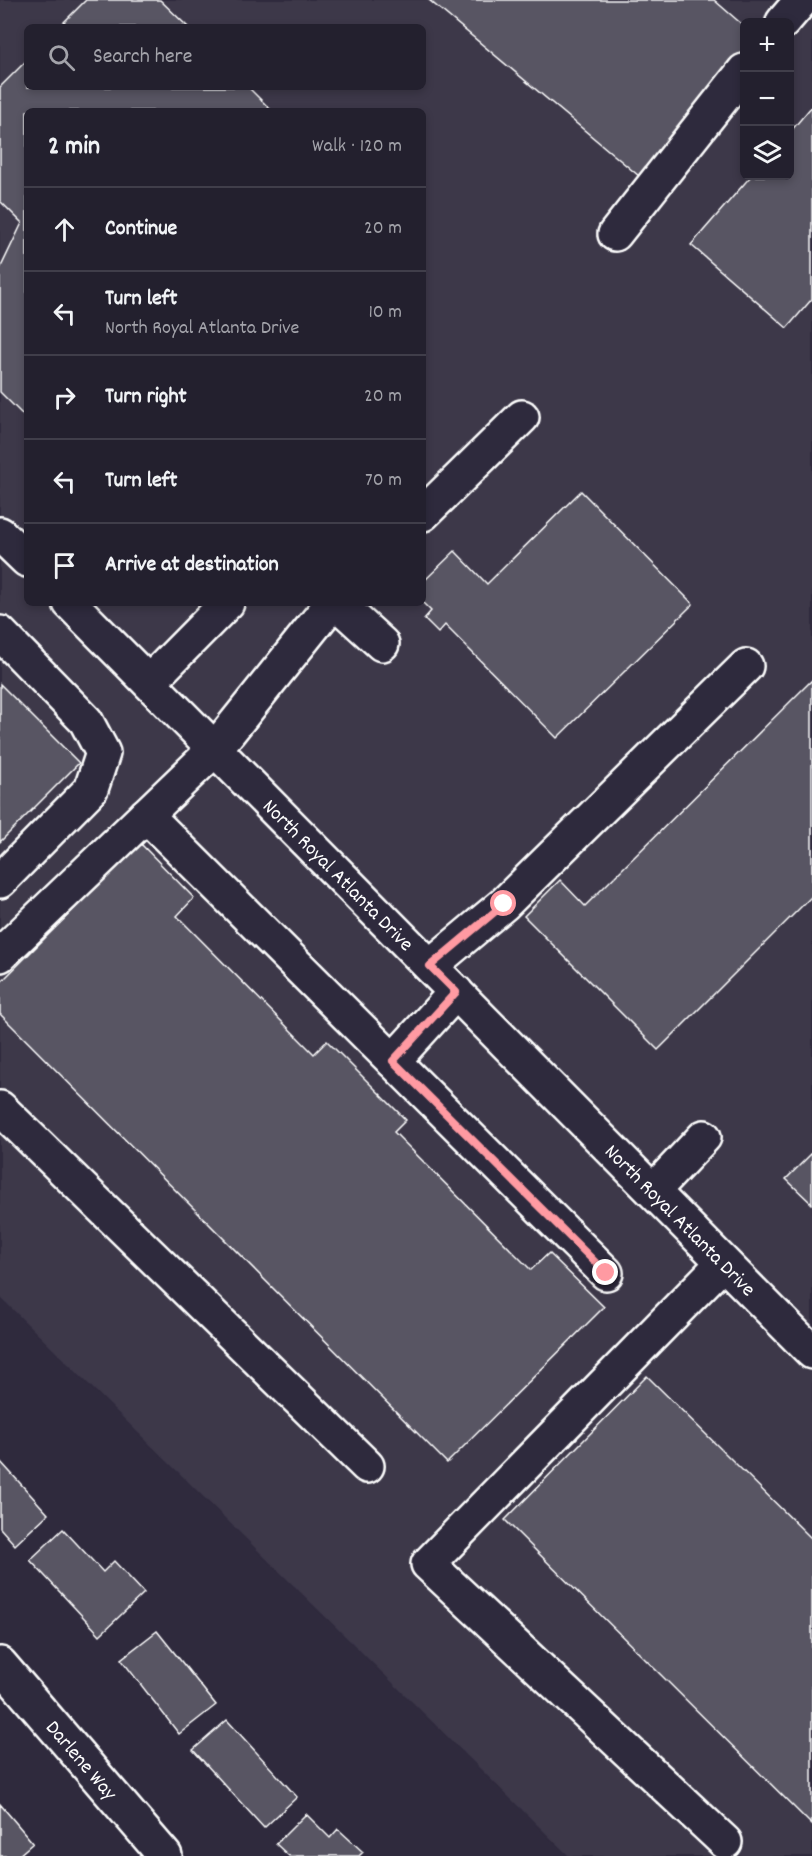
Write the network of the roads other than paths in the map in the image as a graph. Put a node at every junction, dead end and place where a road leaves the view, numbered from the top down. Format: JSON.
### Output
{"nodes":[{"id":1,"x":743,"y":72,"type":"edge"},
{"id":2,"x":615,"y":234,"type":"dead end"},
{"id":3,"x":522,"y":417,"type":"dead end"},
{"id":4,"x":426,"y":511,"type":"edge"},
{"id":5,"x":0,"y":534,"type":"edge"},
{"id":6,"x":24,"y":557,"type":"edge"},
{"id":7,"x":73,"y":606,"type":"edge"},
{"id":8,"x":224,"y":606,"type":"edge"},
{"id":9,"x":330,"y":606,"type":"edge"},
{"id":10,"x":340,"y":606,"type":"edge"},
{"id":11,"x":0,"y":633,"type":"edge"},
{"id":12,"x":382,"y":644,"type":"dead end"},
{"id":13,"x":746,"y":666,"type":"dead end"},
{"id":14,"x":149,"y":682,"type":"junction"},
{"id":15,"x":215,"y":749,"type":"junction"},
{"id":16,"x":146,"y":815,"type":"junction"},
{"id":17,"x":0,"y":881,"type":"edge"},
{"id":18,"x":0,"y":955,"type":"edge"},
{"id":19,"x":430,"y":966,"type":"junction"},
{"id":20,"x":456,"y":992,"type":"junction"},
{"id":21,"x":393,"y":1061,"type":"junction"},
{"id":22,"x":0,"y":1108,"type":"edge"},
{"id":23,"x":704,"y":1137,"type":"dead end"},
{"id":24,"x":653,"y":1191,"type":"junction"},
{"id":25,"x":723,"y":1263,"type":"junction"},
{"id":26,"x":606,"y":1273,"type":"dead end"},
{"id":27,"x":812,"y":1352,"type":"edge"},
{"id":28,"x":367,"y":1466,"type":"dead end"},
{"id":29,"x":0,"y":1664,"type":"edge"},
{"id":30,"x":725,"y":1842,"type":"dead end"},
{"id":31,"x":165,"y":1856,"type":"edge"}],
"edges":[{"from":1,"to":2,"type":"street"},
{"from":3,"to":4,"type":"street"},
{"from":5,"to":6,"type":"street"},
{"from":7,"to":14,"type":"street","name":"North Royal Atlanta Drive"},
{"from":8,"to":14,"type":"street"},
{"from":9,"to":15,"type":"street"},
{"from":10,"to":12,"type":"street"},
{"from":11,"to":17,"type":"street"},
{"from":13,"to":19,"type":"street"},
{"from":14,"to":15,"type":"street","name":"North Royal Atlanta Drive"},
{"from":15,"to":16,"type":"street"},
{"from":15,"to":19,"type":"street","name":"North Royal Atlanta Drive"},
{"from":16,"to":18,"type":"street"},
{"from":16,"to":21,"type":"street"},
{"from":19,"to":20,"type":"street","name":"North Royal Atlanta Drive"},
{"from":20,"to":21,"type":"street"},
{"from":20,"to":24,"type":"street","name":"North Royal Atlanta Drive"},
{"from":21,"to":26,"type":"street"},
{"from":22,"to":28,"type":"street"},
{"from":23,"to":24,"type":"street"},
{"from":24,"to":25,"type":"street","name":"North Royal Atlanta Drive"},
{"from":25,"to":27,"type":"street","name":"North Royal Atlanta Drive"},
{"from":25,"to":30,"type":"street"},
{"from":29,"to":31,"type":"street","name":"Darlene Way"}]}
